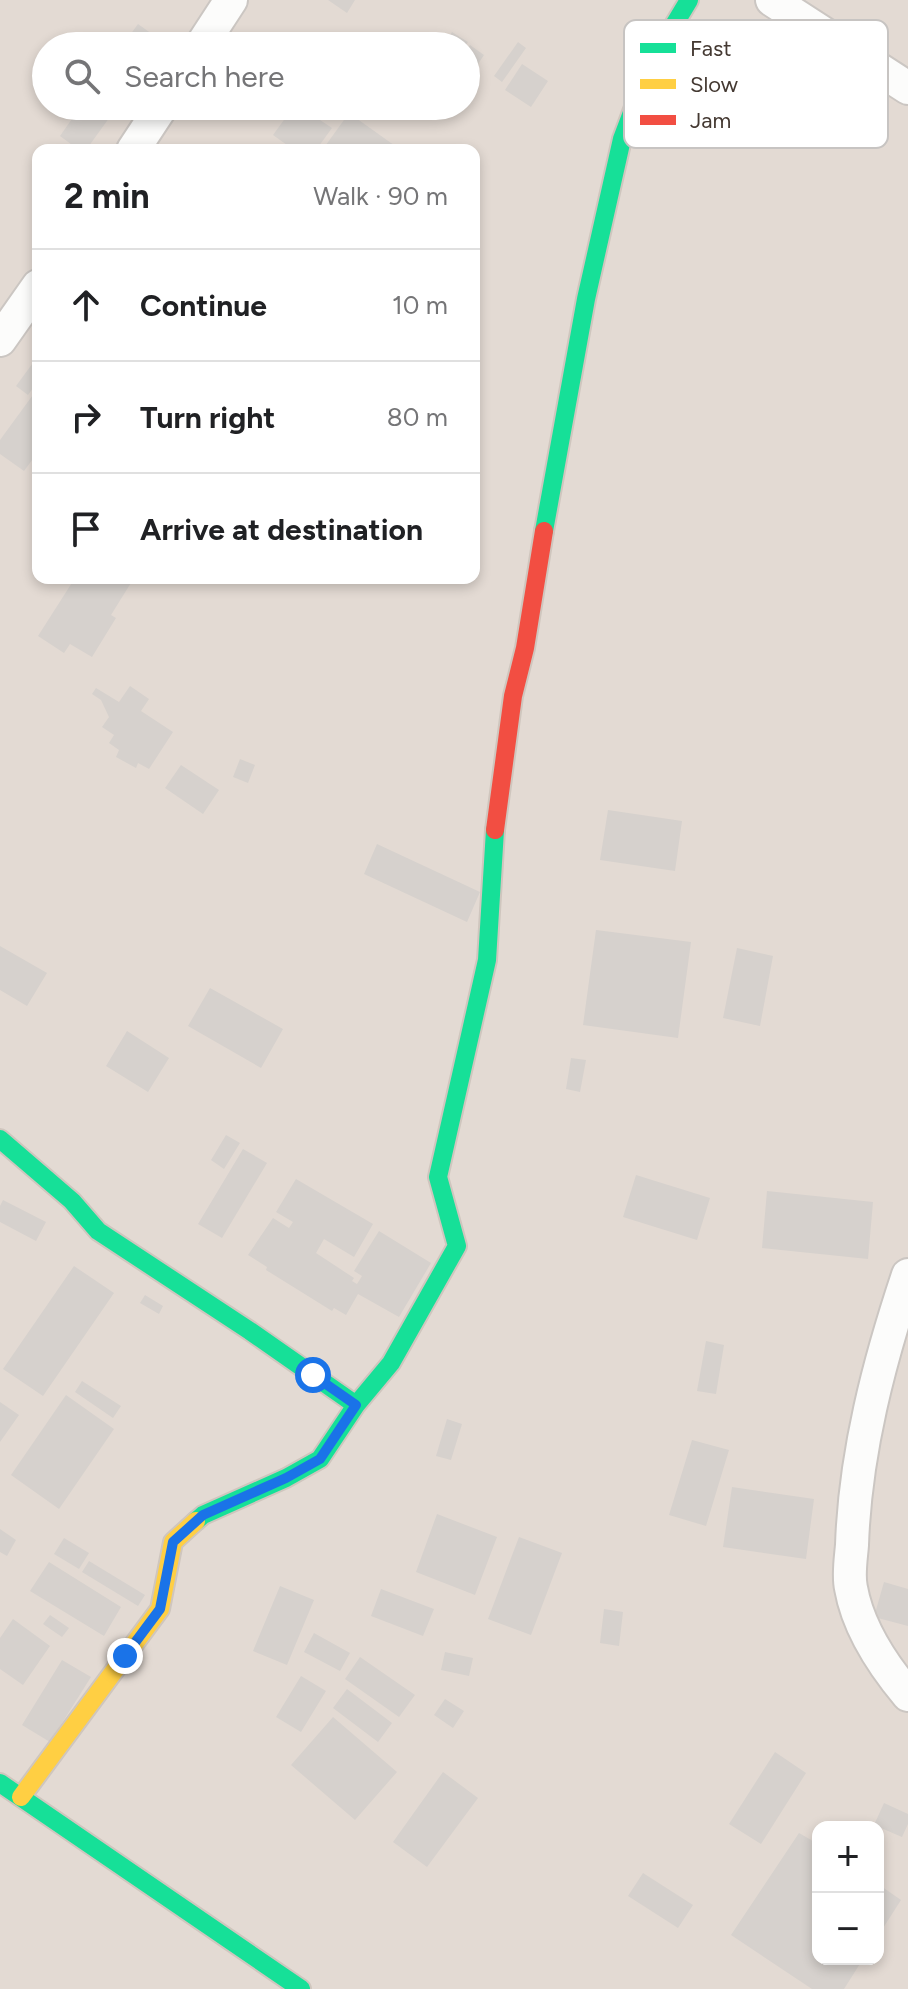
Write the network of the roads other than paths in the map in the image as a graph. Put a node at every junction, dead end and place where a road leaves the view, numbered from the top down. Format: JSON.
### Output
{"nodes":[{"id":1,"x":231,"y":0,"type":"edge"},
{"id":2,"x":689,"y":0,"type":"edge"},
{"id":3,"x":772,"y":0,"type":"edge"},
{"id":4,"x":677,"y":20,"type":"edge"},
{"id":5,"x":803,"y":20,"type":"edge"},
{"id":6,"x":210,"y":32,"type":"edge"},
{"id":7,"x":888,"y":75,"type":"edge"},
{"id":8,"x":908,"y":88,"type":"edge"},
{"id":9,"x":153,"y":120,"type":"edge"},
{"id":10,"x":624,"y":134,"type":"edge"},
{"id":11,"x":137,"y":144,"type":"edge"},
{"id":12,"x":32,"y":295,"type":"edge"},
{"id":13,"x":0,"y":340,"type":"edge"},
{"id":14,"x":0,"y":1139,"type":"edge"},
{"id":15,"x":908,"y":1275,"type":"edge"},
{"id":16,"x":356,"y":1405,"type":"junction"},
{"id":17,"x":908,"y":1695,"type":"edge"},
{"id":18,"x":0,"y":1783,"type":"edge"},
{"id":19,"x":21,"y":1797,"type":"junction"},
{"id":20,"x":301,"y":1989,"type":"edge"}],
"edges":[{"from":1,"to":6,"type":"street"},
{"from":2,"to":4,"type":"street"},
{"from":3,"to":5,"type":"street"},
{"from":7,"to":8,"type":"street"},
{"from":9,"to":11,"type":"street"},
{"from":10,"to":16,"type":"street"},
{"from":12,"to":13,"type":"street"},
{"from":14,"to":16,"type":"street"},
{"from":15,"to":17,"type":"street"},
{"from":16,"to":19,"type":"street"},
{"from":18,"to":19,"type":"street"},
{"from":19,"to":20,"type":"street"}]}
